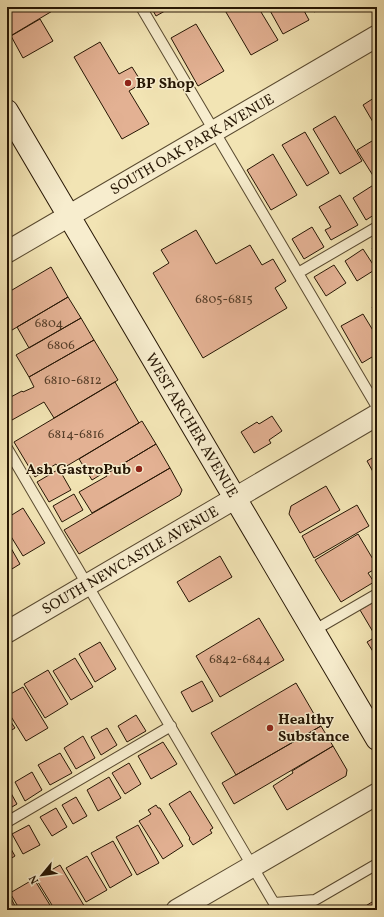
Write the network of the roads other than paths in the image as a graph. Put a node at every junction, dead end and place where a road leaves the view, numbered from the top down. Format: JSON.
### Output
{"nodes":[{"id":1,"x":141,"y":7,"type":"edge"},
{"id":2,"x":377,"y":36,"type":"edge"},
{"id":3,"x":7,"y":112,"type":"edge"},
{"id":4,"x":214,"y":131,"type":"junction"},
{"id":5,"x":69,"y":216,"type":"junction"},
{"id":6,"x":377,"y":227,"type":"edge"},
{"id":7,"x":7,"y":252,"type":"edge"},
{"id":8,"x":298,"y":273,"type":"junction"},
{"id":9,"x":377,"y":407,"type":"edge"},
{"id":10,"x":377,"y":415,"type":"edge"},
{"id":11,"x":7,"y":448,"type":"edge"},
{"id":12,"x":236,"y":499,"type":"junction"},
{"id":13,"x":88,"y":585,"type":"junction"},
{"id":14,"x":377,"y":594,"type":"edge"},
{"id":15,"x":313,"y":630,"type":"junction"},
{"id":16,"x":7,"y":632,"type":"edge"},
{"id":17,"x":171,"y":726,"type":"junction"},
{"id":18,"x":377,"y":739,"type":"edge"},
{"id":19,"x":377,"y":794,"type":"edge"},
{"id":20,"x":7,"y":822,"type":"edge"},
{"id":21,"x":377,"y":864,"type":"edge"},
{"id":22,"x":251,"y":866,"type":"junction"},
{"id":23,"x":276,"y":906,"type":"edge"},
{"id":24,"x":177,"y":910,"type":"edge"}],
"edges":[{"from":1,"to":4,"type":"lane"},
{"from":2,"to":4,"type":"street","name":"SOUTH OAK PARK AVENUE"},
{"from":3,"to":5,"type":"main road","name":"WEST ARCHER AVENUE"},
{"from":4,"to":5,"type":"street","name":"SOUTH OAK PARK AVENUE"},
{"from":4,"to":8,"type":"lane"},
{"from":5,"to":7,"type":"street","name":"SOUTH OAK PARK AVENUE"},
{"from":5,"to":12,"type":"main road","name":"WEST ARCHER AVENUE"},
{"from":6,"to":8,"type":"lane"},
{"from":8,"to":9,"type":"lane"},
{"from":10,"to":12,"type":"street","name":"SOUTH NEWCASTLE AVENUE"},
{"from":11,"to":13,"type":"lane"},
{"from":12,"to":13,"type":"street","name":"SOUTH NEWCASTLE AVENUE"},
{"from":12,"to":15,"type":"main road","name":"WEST ARCHER AVENUE"},
{"from":13,"to":16,"type":"street","name":"SOUTH NEWCASTLE AVENUE"},
{"from":13,"to":17,"type":"lane"},
{"from":14,"to":15,"type":"lane"},
{"from":15,"to":18,"type":"main road","name":"WEST ARCHER AVENUE"},
{"from":17,"to":20,"type":"lane"},
{"from":17,"to":22,"type":"lane"},
{"from":19,"to":22,"type":"street"},
{"from":21,"to":23,"type":"lane"},
{"from":22,"to":23,"type":"lane"},
{"from":22,"to":24,"type":"street"}]}
